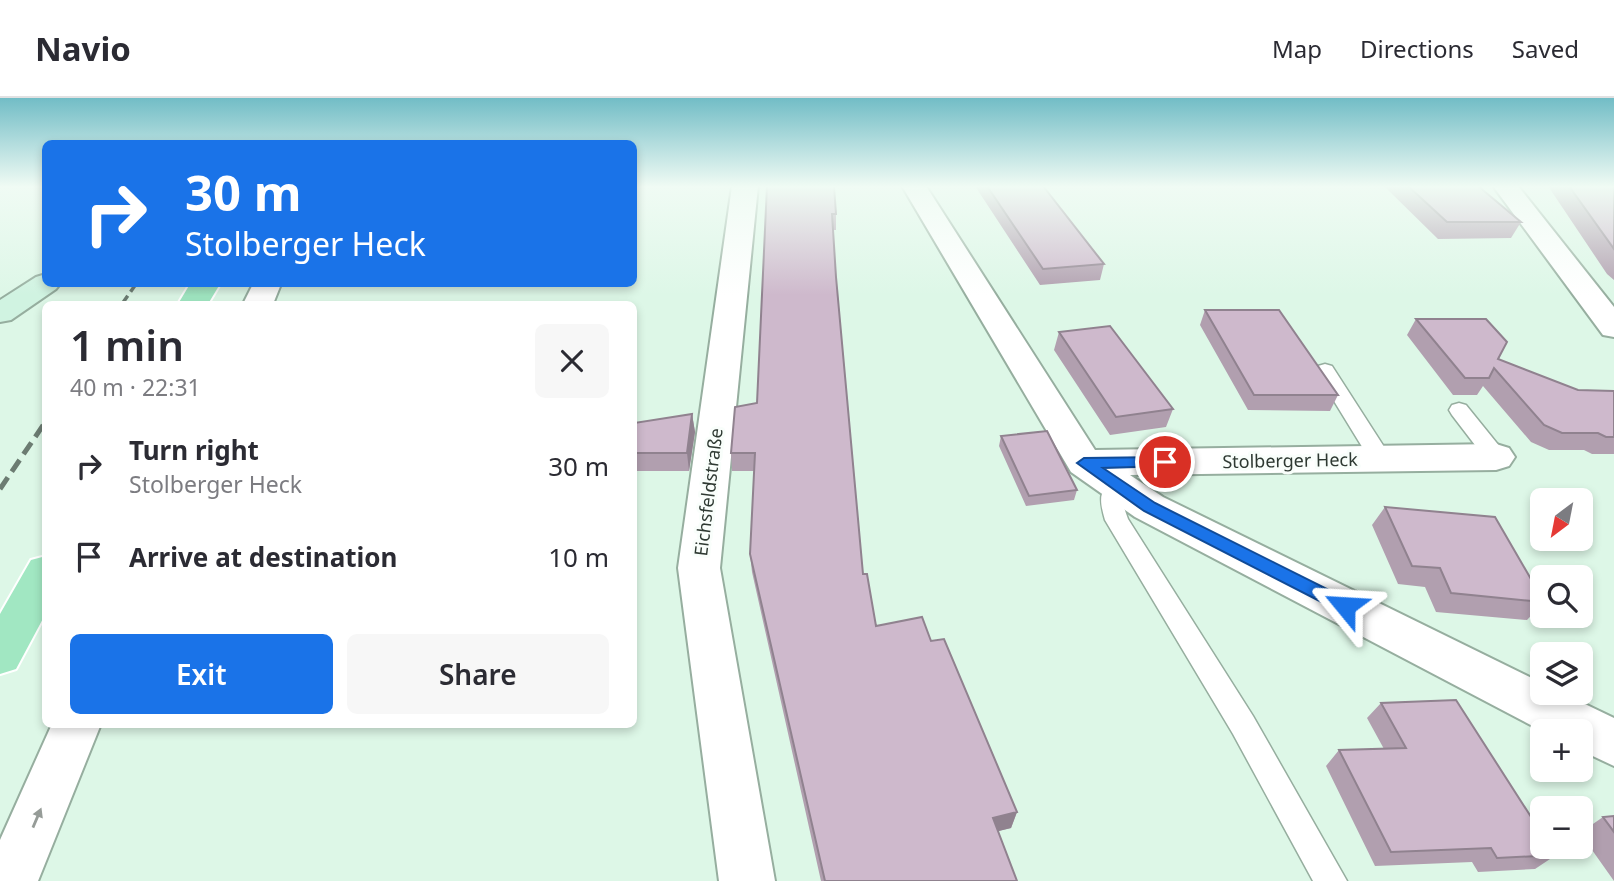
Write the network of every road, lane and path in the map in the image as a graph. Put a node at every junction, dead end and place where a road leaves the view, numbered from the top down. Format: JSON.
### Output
{"nodes":[{"id":1,"x":740,"y":223,"type":"edge"},
{"id":2,"x":936,"y":223,"type":"edge"},
{"id":3,"x":1533,"y":223,"type":"edge"},
{"id":4,"x":42,"y":286,"type":"edge"},
{"id":5,"x":0,"y":313,"type":"edge"},
{"id":6,"x":1614,"y":328,"type":"edge"},
{"id":7,"x":1325,"y":370,"type":"dead end"},
{"id":8,"x":1459,"y":410,"type":"dead end"},
{"id":9,"x":1496,"y":457,"type":"joint"},
{"id":10,"x":1380,"y":458,"type":"junction"},
{"id":11,"x":1084,"y":463,"type":"junction"},
{"id":12,"x":1121,"y":488,"type":"junction"},
{"id":13,"x":42,"y":579,"type":"edge"},
{"id":14,"x":0,"y":655,"type":"edge"},
{"id":15,"x":75,"y":728,"type":"edge"},
{"id":16,"x":1614,"y":743,"type":"edge"},
{"id":17,"x":10,"y":881,"type":"edge"},
{"id":18,"x":747,"y":881,"type":"edge"},
{"id":19,"x":1332,"y":881,"type":"edge"}],
"edges":[{"from":1,"to":18,"type":"street","name":"Eichsfeldstraße"},
{"from":2,"to":11,"type":"street"},
{"from":3,"to":6,"type":"street"},
{"from":4,"to":5,"type":"street"},
{"from":7,"to":10,"type":"lane"},
{"from":8,"to":9,"type":"lane"},
{"from":9,"to":10,"type":"street","name":"Stolberger Heck"},
{"from":10,"to":11,"type":"street","name":"Stolberger Heck"},
{"from":11,"to":12,"type":"street"},
{"from":12,"to":16,"type":"street"},
{"from":12,"to":19,"type":"lane"},
{"from":13,"to":14,"type":"main road"},
{"from":17,"to":15,"type":"street","one_way":true}]}
